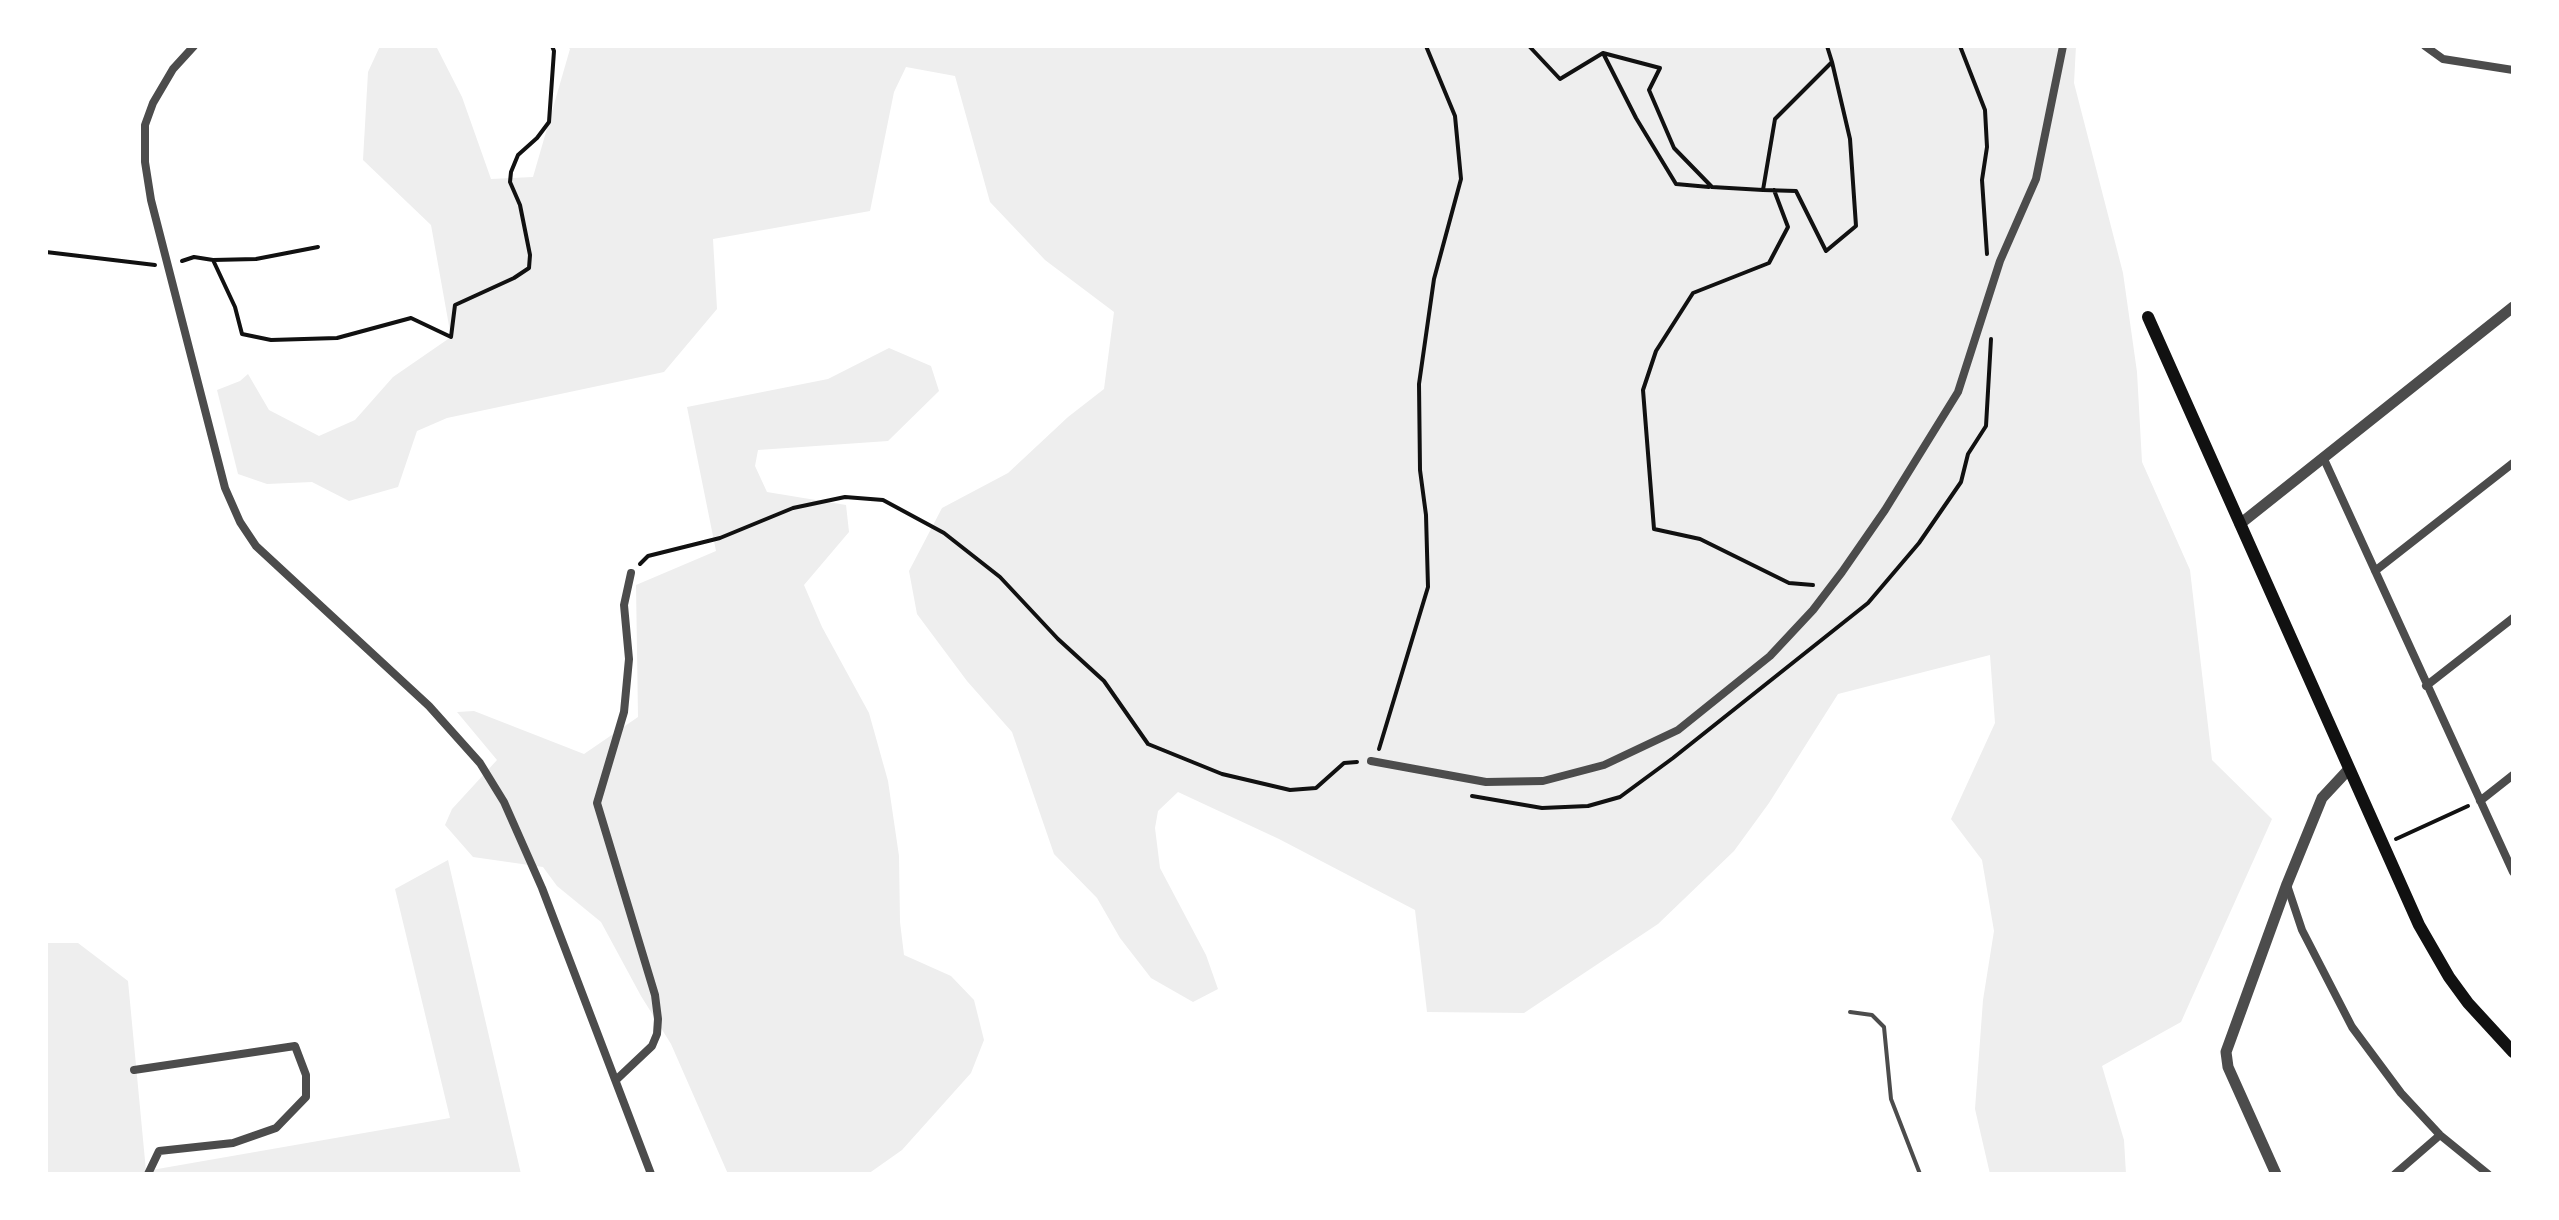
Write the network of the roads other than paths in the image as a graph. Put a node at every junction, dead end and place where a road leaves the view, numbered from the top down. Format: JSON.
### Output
{"nodes":[{"id":1,"x":194,"y":46,"type":"edge"},
{"id":2,"x":2063,"y":46,"type":"edge"},
{"id":3,"x":2425,"y":46,"type":"edge"},
{"id":4,"x":2513,"y":70,"type":"edge"},
{"id":5,"x":2513,"y":307,"type":"edge"},
{"id":6,"x":2148,"y":317,"type":"dead end"},
{"id":7,"x":2323,"y":457,"type":"junction"},
{"id":8,"x":2513,"y":463,"type":"edge"},
{"id":9,"x":2240,"y":524,"type":"junction"},
{"id":10,"x":2375,"y":571,"type":"junction"},
{"id":11,"x":631,"y":573,"type":"road end"},
{"id":12,"x":2513,"y":618,"type":"edge"},
{"id":13,"x":2426,"y":686,"type":"junction"},
{"id":14,"x":1371,"y":761,"type":"road end"},
{"id":15,"x":2349,"y":769,"type":"junction"},
{"id":16,"x":2513,"y":775,"type":"edge"},
{"id":17,"x":2480,"y":801,"type":"junction"},
{"id":18,"x":2513,"y":872,"type":"edge"},
{"id":19,"x":2287,"y":884,"type":"junction"},
{"id":20,"x":1850,"y":1012,"type":"dead end"},
{"id":21,"x":2513,"y":1052,"type":"edge"},
{"id":22,"x":134,"y":1070,"type":"dead end"},
{"id":23,"x":616,"y":1080,"type":"junction"},
{"id":24,"x":2440,"y":1135,"type":"junction"},
{"id":25,"x":148,"y":1174,"type":"edge"},
{"id":26,"x":651,"y":1174,"type":"edge"},
{"id":27,"x":1920,"y":1174,"type":"edge"},
{"id":28,"x":2276,"y":1174,"type":"edge"},
{"id":29,"x":2395,"y":1174,"type":"edge"},
{"id":30,"x":2488,"y":1174,"type":"edge"}],
"edges":[{"from":1,"to":23,"type":"street"},
{"from":2,"to":14,"type":"street"},
{"from":3,"to":4,"type":"street"},
{"from":5,"to":7,"type":"street"},
{"from":6,"to":9,"type":"main road"},
{"from":7,"to":9,"type":"street"},
{"from":7,"to":10,"type":"street"},
{"from":8,"to":10,"type":"street"},
{"from":9,"to":15,"type":"main road"},
{"from":10,"to":13,"type":"street"},
{"from":11,"to":23,"type":"street"},
{"from":12,"to":13,"type":"street"},
{"from":13,"to":17,"type":"street"},
{"from":15,"to":19,"type":"street"},
{"from":15,"to":21,"type":"main road"},
{"from":16,"to":17,"type":"street"},
{"from":17,"to":18,"type":"street"},
{"from":19,"to":24,"type":"street"},
{"from":19,"to":28,"type":"street"},
{"from":20,"to":27,"type":"lane"},
{"from":22,"to":25,"type":"street"},
{"from":23,"to":26,"type":"street"},
{"from":24,"to":29,"type":"street"},
{"from":24,"to":30,"type":"street"}]}
